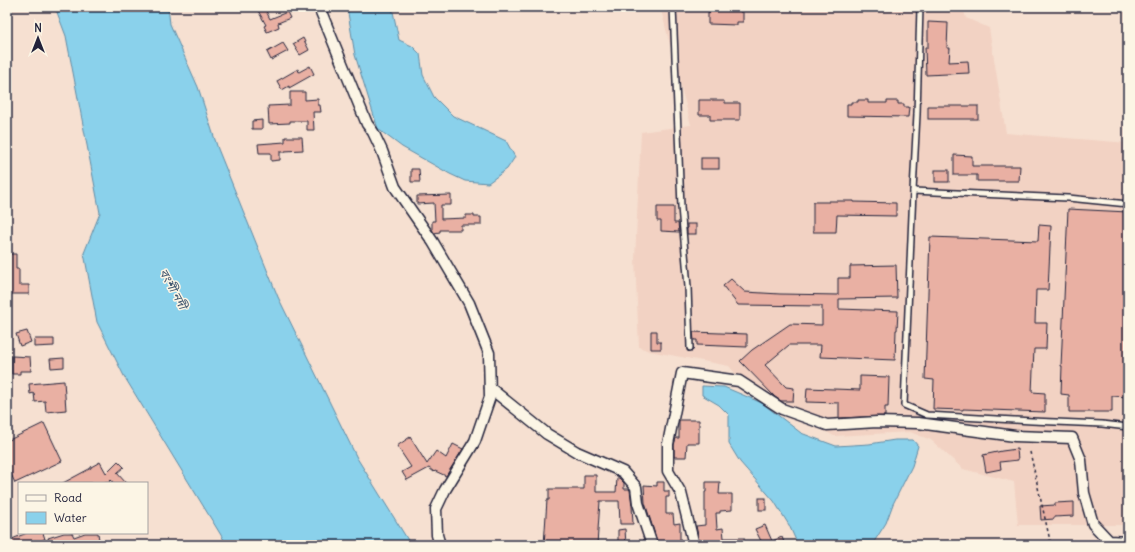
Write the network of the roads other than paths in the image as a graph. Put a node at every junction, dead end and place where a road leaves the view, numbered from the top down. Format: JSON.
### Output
{"nodes":[{"id":1,"x":319,"y":7,"type":"edge"},
{"id":2,"x":673,"y":7,"type":"edge"},
{"id":3,"x":920,"y":7,"type":"edge"},
{"id":4,"x":913,"y":191,"type":"junction"},
{"id":5,"x":1128,"y":204,"type":"edge"},
{"id":6,"x":690,"y":348,"type":"dead end"},
{"id":7,"x":490,"y":388,"type":"junction"},
{"id":8,"x":1128,"y":427,"type":"edge"},
{"id":9,"x":1128,"y":542,"type":"edge"},
{"id":10,"x":440,"y":545,"type":"edge"},
{"id":11,"x":652,"y":545,"type":"edge"},
{"id":12,"x":694,"y":545,"type":"edge"}],
"edges":[{"from":1,"to":7,"type":"street"},
{"from":2,"to":6,"type":"lane"},
{"from":3,"to":4,"type":"lane"},
{"from":4,"to":5,"type":"lane"},
{"from":4,"to":8,"type":"lane"},
{"from":7,"to":10,"type":"street"},
{"from":7,"to":11,"type":"street"},
{"from":9,"to":12,"type":"street"}]}
